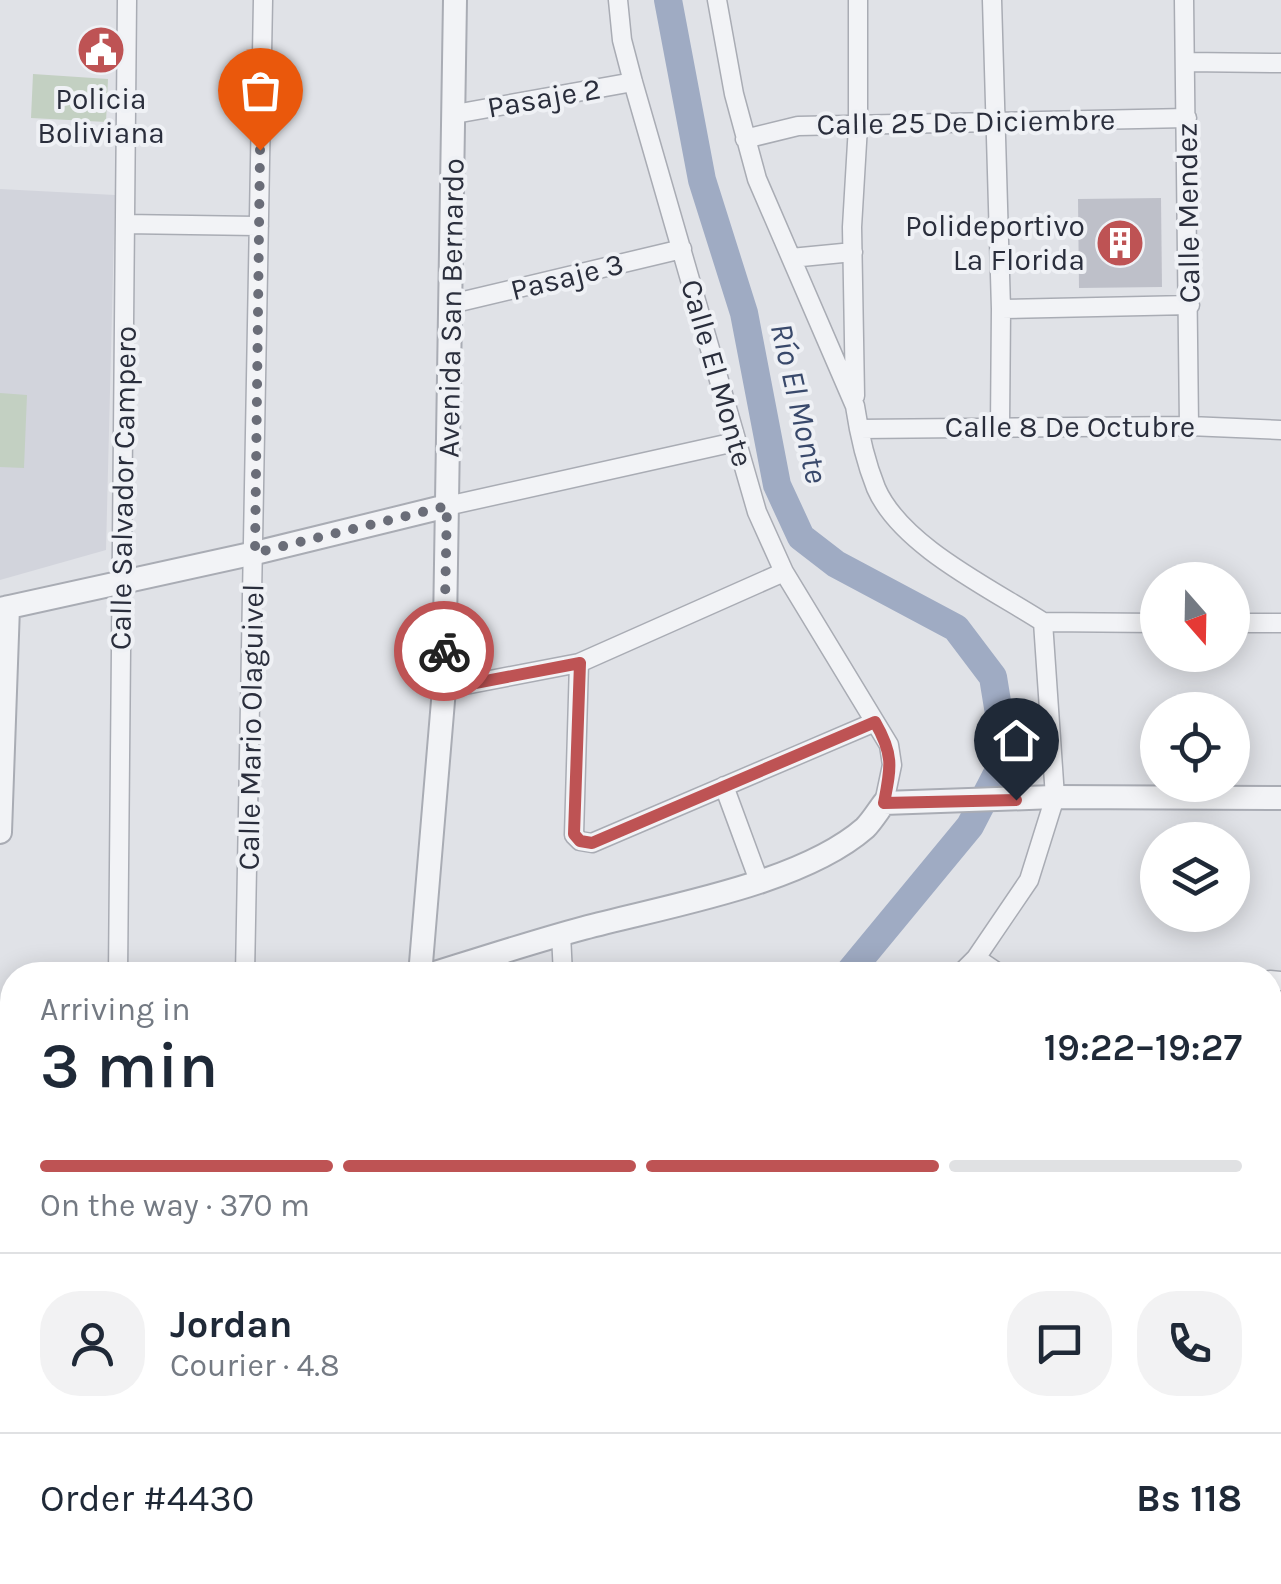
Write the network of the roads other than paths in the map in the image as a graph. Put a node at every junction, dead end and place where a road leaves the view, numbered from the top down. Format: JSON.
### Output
{"nodes":[{"id":1,"x":127,"y":0,"type":"edge"},
{"id":2,"x":263,"y":0,"type":"edge"},
{"id":3,"x":454,"y":0,"type":"edge"},
{"id":4,"x":618,"y":0,"type":"edge"},
{"id":5,"x":718,"y":0,"type":"edge"},
{"id":6,"x":858,"y":0,"type":"edge"},
{"id":7,"x":992,"y":0,"type":"edge"},
{"id":8,"x":1184,"y":0,"type":"edge"},
{"id":9,"x":1186,"y":62,"type":"junction"},
{"id":10,"x":1281,"y":63,"type":"edge"},
{"id":11,"x":632,"y":82,"type":"junction"},
{"id":12,"x":455,"y":114,"type":"junction"},
{"id":13,"x":1187,"y":118,"type":"junction"},
{"id":14,"x":996,"y":121,"type":"junction"},
{"id":15,"x":858,"y":126,"type":"junction"},
{"id":16,"x":746,"y":140,"type":"junction"},
{"id":17,"x":125,"y":224,"type":"junction"},
{"id":18,"x":258,"y":226,"type":"junction"},
{"id":19,"x":682,"y":249,"type":"junction"},
{"id":20,"x":853,"y":252,"type":"junction"},
{"id":21,"x":791,"y":258,"type":"junction"},
{"id":22,"x":451,"y":304,"type":"junction"},
{"id":23,"x":1190,"y":306,"type":"junction"},
{"id":24,"x":1002,"y":309,"type":"junction"},
{"id":25,"x":855,"y":406,"type":"junction"},
{"id":26,"x":1000,"y":426,"type":"junction"},
{"id":27,"x":1189,"y":426,"type":"junction"},
{"id":28,"x":858,"y":430,"type":"junction"},
{"id":29,"x":1281,"y":430,"type":"edge"},
{"id":30,"x":734,"y":442,"type":"junction"},
{"id":31,"x":447,"y":506,"type":"junction"},
{"id":32,"x":255,"y":553,"type":"junction"},
{"id":33,"x":784,"y":572,"type":"junction"},
{"id":34,"x":122,"y":582,"type":"junction"},
{"id":35,"x":4,"y":608,"type":"edge"},
{"id":36,"x":1043,"y":622,"type":"junction"},
{"id":37,"x":1140,"y":623,"type":"edge"},
{"id":38,"x":1250,"y":623,"type":"edge"},
{"id":39,"x":1281,"y":623,"type":"edge"},
{"id":40,"x":580,"y":663,"type":"junction"},
{"id":41,"x":444,"y":689,"type":"junction"},
{"id":42,"x":875,"y":722,"type":"junction"},
{"id":43,"x":724,"y":786,"type":"junction"},
{"id":44,"x":1055,"y":797,"type":"junction"},
{"id":45,"x":1281,"y":798,"type":"edge"},
{"id":46,"x":884,"y":803,"type":"junction"},
{"id":47,"x":0,"y":832,"type":"edge"},
{"id":48,"x":759,"y":881,"type":"junction"},
{"id":49,"x":561,"y":934,"type":"junction"},
{"id":50,"x":976,"y":958,"type":"junction"},
{"id":51,"x":118,"y":962,"type":"edge"},
{"id":52,"x":246,"y":962,"type":"edge"},
{"id":53,"x":421,"y":962,"type":"edge"},
{"id":54,"x":470,"y":962,"type":"edge"},
{"id":55,"x":562,"y":962,"type":"edge"},
{"id":56,"x":972,"y":962,"type":"edge"},
{"id":57,"x":982,"y":962,"type":"edge"}],
"edges":[{"from":1,"to":17,"type":"street","name":"Calle Salvador Campero"},
{"from":2,"to":18,"type":"street","name":"Calle Mario Olaguivel"},
{"from":3,"to":12,"type":"street","name":"Avenida San Bernardo"},
{"from":4,"to":11,"type":"street","name":"Calle El Monte"},
{"from":5,"to":16,"type":"street"},
{"from":6,"to":15,"type":"street"},
{"from":7,"to":14,"type":"street"},
{"from":8,"to":9,"type":"street","name":"Calle Mendez"},
{"from":9,"to":10,"type":"street"},
{"from":9,"to":13,"type":"street","name":"Calle Mendez"},
{"from":11,"to":12,"type":"street","name":"Pasaje 2"},
{"from":11,"to":19,"type":"street","name":"Calle El Monte"},
{"from":12,"to":22,"type":"street","name":"Avenida San Bernardo"},
{"from":13,"to":14,"type":"street","name":"Calle 25 De Diciembre"},
{"from":13,"to":23,"type":"street","name":"Calle Mendez"},
{"from":14,"to":15,"type":"street","name":"Calle 25 De Diciembre"},
{"from":14,"to":24,"type":"street"},
{"from":15,"to":16,"type":"street","name":"Calle 25 De Diciembre"},
{"from":15,"to":20,"type":"street"},
{"from":16,"to":21,"type":"street"},
{"from":17,"to":18,"type":"street"},
{"from":17,"to":34,"type":"street","name":"Calle Salvador Campero"},
{"from":18,"to":32,"type":"street","name":"Calle Mario Olaguivel"},
{"from":19,"to":22,"type":"street","name":"Pasaje 3"},
{"from":19,"to":30,"type":"street","name":"Calle El Monte"},
{"from":20,"to":21,"type":"street"},
{"from":20,"to":25,"type":"street"},
{"from":21,"to":25,"type":"street"},
{"from":22,"to":31,"type":"street","name":"Avenida San Bernardo"},
{"from":23,"to":24,"type":"street"},
{"from":23,"to":27,"type":"street","name":"Calle Mendez"},
{"from":24,"to":26,"type":"street"},
{"from":25,"to":28,"type":"street"},
{"from":26,"to":27,"type":"street","name":"Calle 8 De Octubre"},
{"from":26,"to":28,"type":"street","name":"Calle 8 De Octubre"},
{"from":27,"to":29,"type":"street","name":"Calle 8 De Octubre"},
{"from":28,"to":36,"type":"street"},
{"from":30,"to":31,"type":"street"},
{"from":30,"to":33,"type":"street","name":"Calle El Monte"},
{"from":31,"to":32,"type":"street"},
{"from":31,"to":41,"type":"street","name":"Avenida San Bernardo"},
{"from":32,"to":34,"type":"street"},
{"from":32,"to":52,"type":"street","name":"Calle Mario Olaguivel"},
{"from":33,"to":40,"type":"street"},
{"from":33,"to":42,"type":"street","name":"Calle El Monte"},
{"from":34,"to":35,"type":"street"},
{"from":34,"to":51,"type":"street","name":"Calle Salvador Campero"},
{"from":35,"to":47,"type":"street"},
{"from":36,"to":37,"type":"street"},
{"from":36,"to":44,"type":"street"},
{"from":38,"to":39,"type":"street"},
{"from":40,"to":41,"type":"street"},
{"from":40,"to":43,"type":"street"},
{"from":41,"to":53,"type":"street","name":"Avenida San Bernardo"},
{"from":42,"to":43,"type":"street"},
{"from":42,"to":46,"type":"street"},
{"from":43,"to":48,"type":"street"},
{"from":44,"to":45,"type":"street"},
{"from":44,"to":46,"type":"street"},
{"from":44,"to":50,"type":"street"},
{"from":46,"to":48,"type":"street"},
{"from":48,"to":49,"type":"street"},
{"from":49,"to":54,"type":"street"},
{"from":49,"to":55,"type":"street"},
{"from":50,"to":56,"type":"street"},
{"from":50,"to":57,"type":"street"}]}
